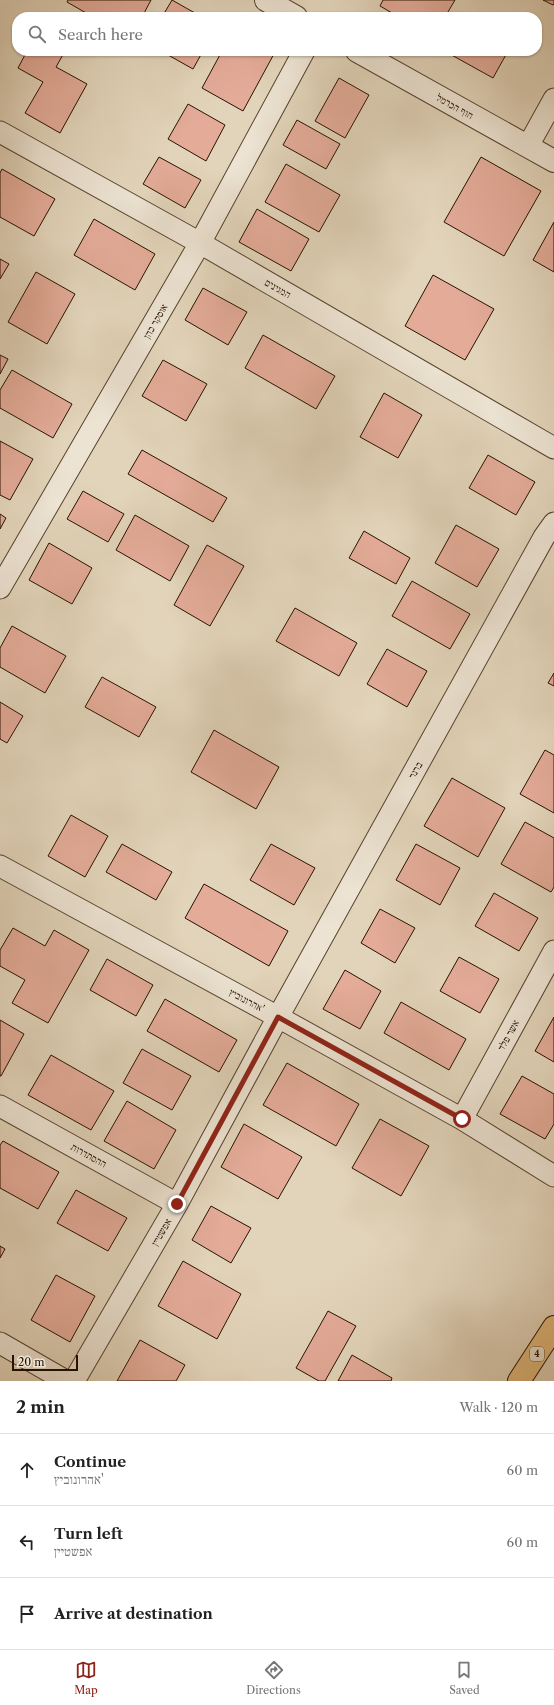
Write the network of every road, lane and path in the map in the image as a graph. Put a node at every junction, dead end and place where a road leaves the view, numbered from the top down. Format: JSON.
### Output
{"nodes":[{"id":1,"x":266,"y":0,"type":"edge"},
{"id":2,"x":287,"y":12,"type":"edge"},
{"id":3,"x":301,"y":56,"type":"edge"},
{"id":4,"x":366,"y":56,"type":"edge"},
{"id":5,"x":554,"y":100,"type":"edge"},
{"id":6,"x":0,"y":132,"type":"edge"},
{"id":7,"x":528,"y":146,"type":"junction"},
{"id":8,"x":554,"y":161,"type":"edge"},
{"id":9,"x":200,"y":243,"type":"junction"},
{"id":10,"x":554,"y":448,"type":"edge"},
{"id":11,"x":554,"y":523,"type":"edge"},
{"id":12,"x":0,"y":588,"type":"edge"},
{"id":13,"x":0,"y":866,"type":"edge"},
{"id":14,"x":554,"y":951,"type":"edge"},
{"id":15,"x":278,"y":1017,"type":"junction"},
{"id":16,"x":0,"y":1106,"type":"edge"},
{"id":17,"x":462,"y":1119,"type":"junction"},
{"id":18,"x":554,"y":1176,"type":"edge"},
{"id":19,"x":177,"y":1204,"type":"junction"},
{"id":20,"x":554,"y":1327,"type":"edge"},
{"id":21,"x":0,"y":1343,"type":"edge"},
{"id":22,"x":66,"y":1381,"type":"edge"},
{"id":23,"x":74,"y":1381,"type":"edge"},
{"id":24,"x":519,"y":1381,"type":"edge"}],
"edges":[{"from":1,"to":2,"type":"street"},
{"from":3,"to":9,"type":"street","name":"אוסקר כהן"},
{"from":4,"to":7,"type":"street","name":"חוף הכרמל"},
{"from":5,"to":7,"type":"street"},
{"from":6,"to":9,"type":"street","name":"המגינים"},
{"from":7,"to":8,"type":"street","name":"חוף הכרמל"},
{"from":9,"to":10,"type":"street","name":"המגינים"},
{"from":9,"to":12,"type":"street","name":"אוסקר כהן"},
{"from":11,"to":15,"type":"street","name":"ברנר"},
{"from":13,"to":15,"type":"street","name":"אהרונוביץ'"},
{"from":14,"to":17,"type":"street","name":"אשר פלד"},
{"from":15,"to":17,"type":"street","name":"אהרונוביץ'"},
{"from":15,"to":19,"type":"street","name":"אפשטיין"},
{"from":16,"to":19,"type":"street","name":"ההסתדרות"},
{"from":17,"to":18,"type":"street","name":"אהרונוביץ'"},
{"from":19,"to":23,"type":"street","name":"אפשטיין"},
{"from":20,"to":24,"type":"highway","number":"4"},
{"from":21,"to":22,"type":"street"}]}
